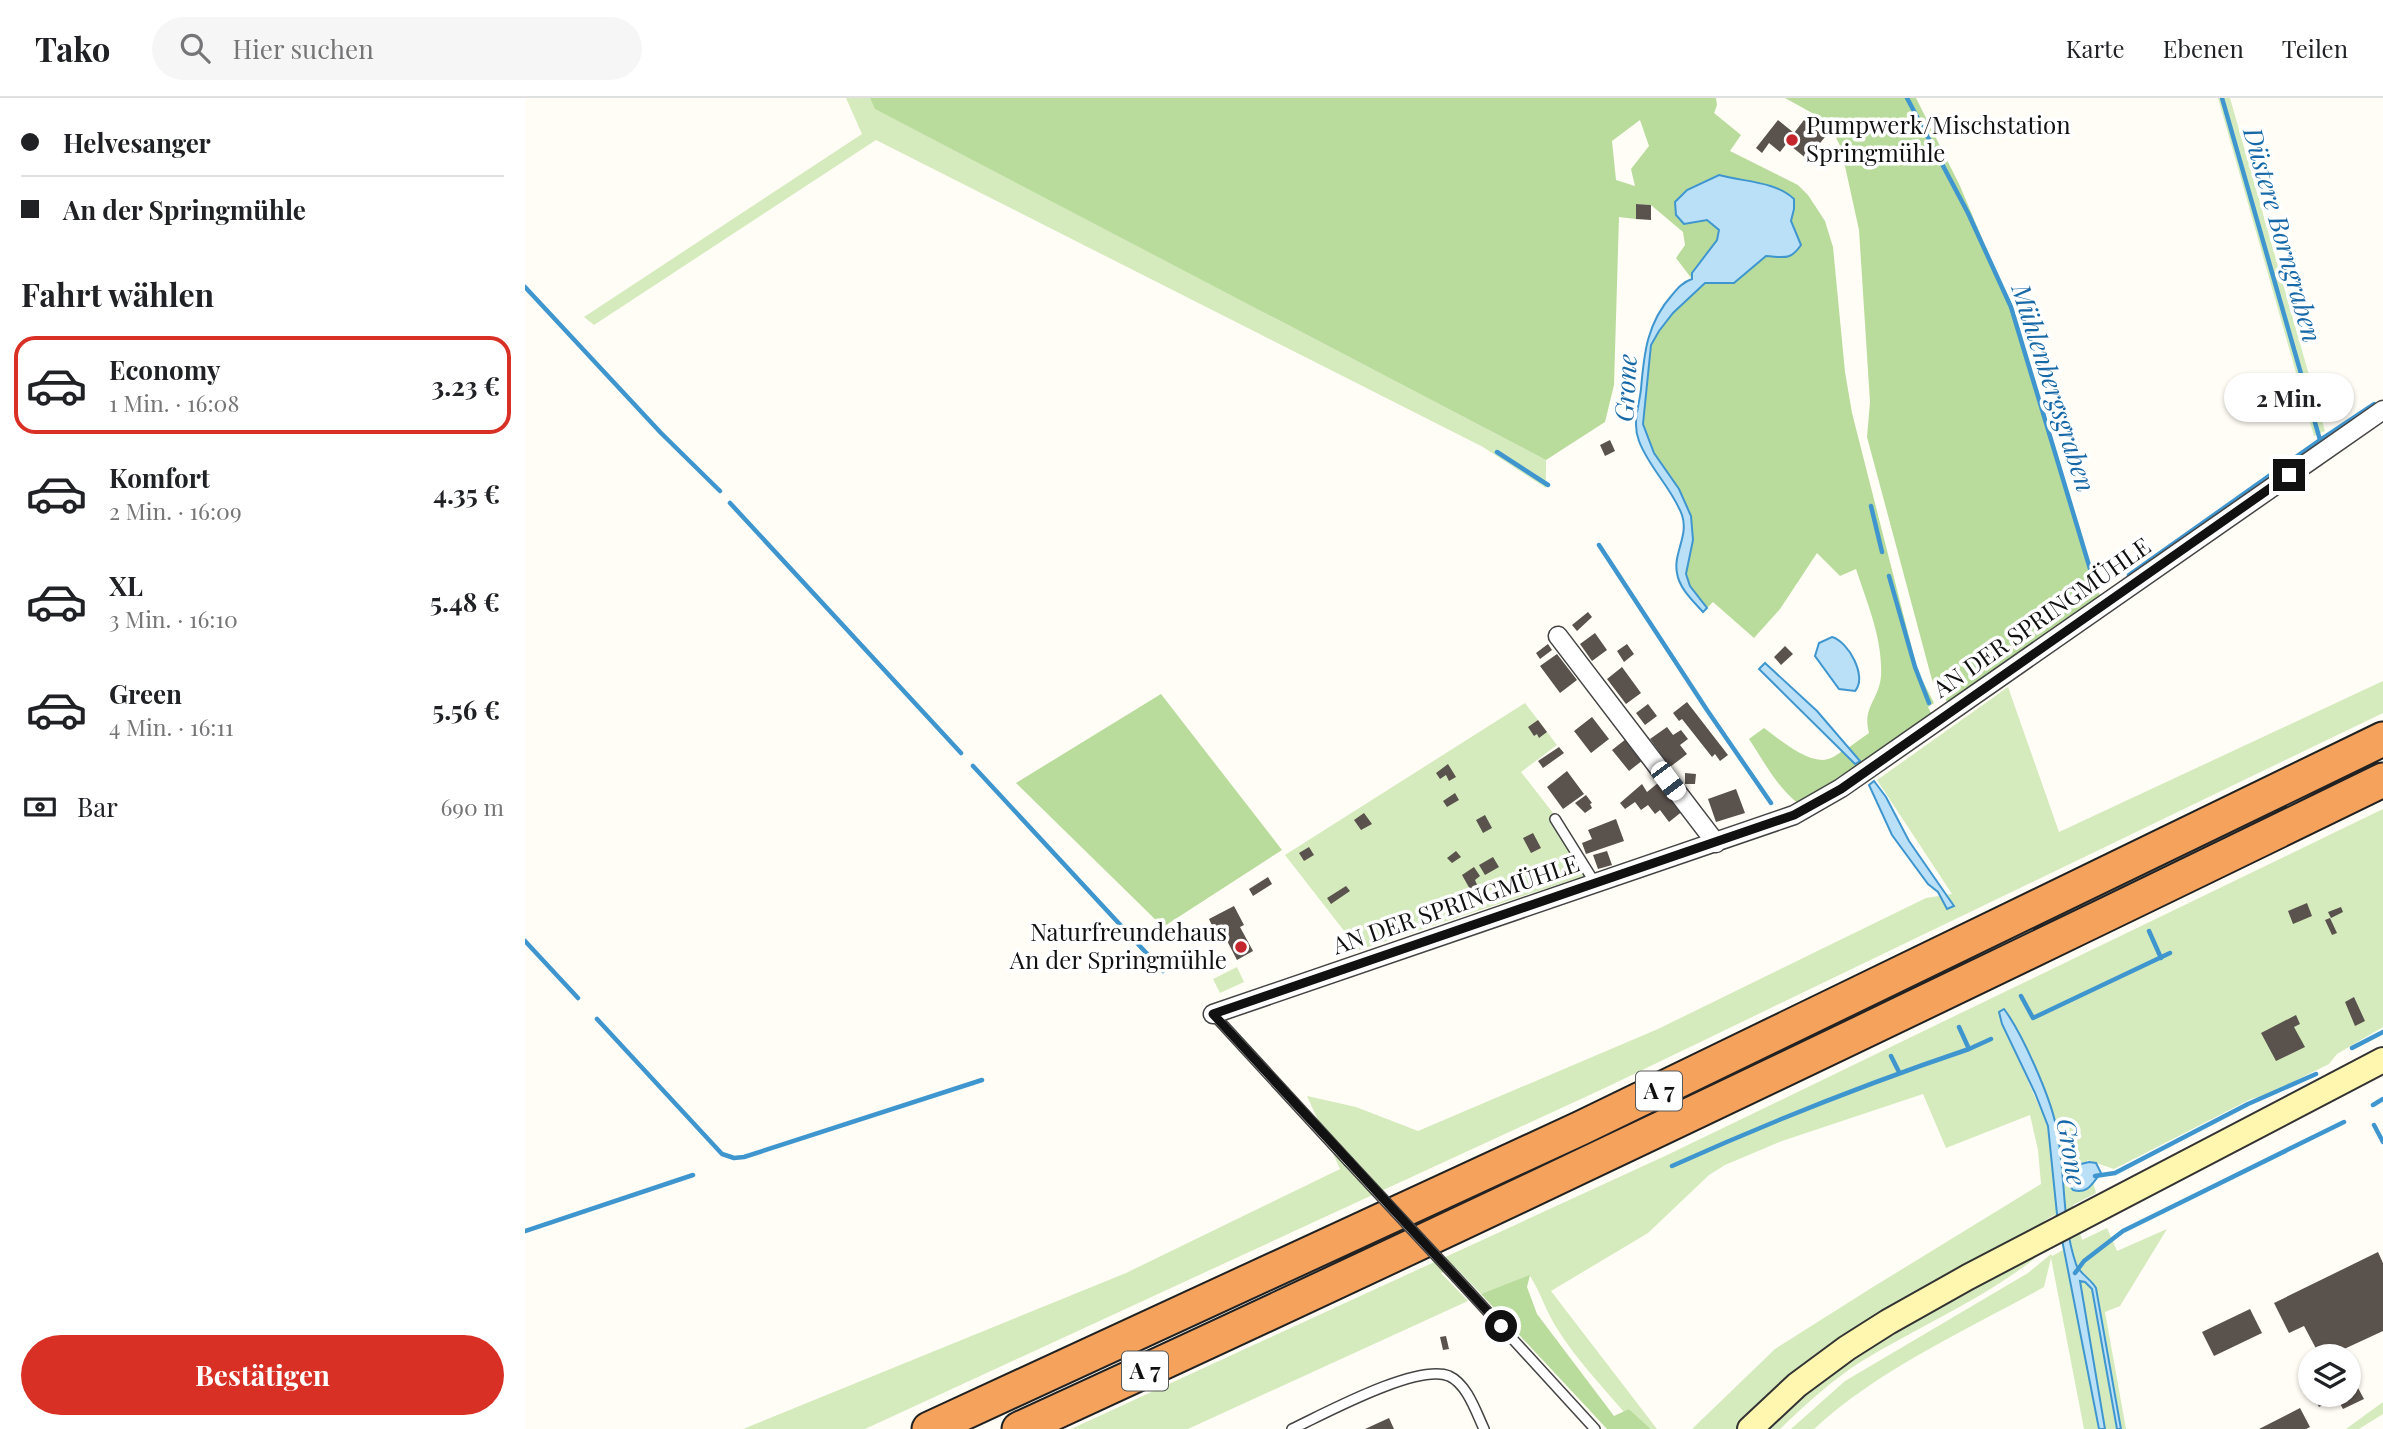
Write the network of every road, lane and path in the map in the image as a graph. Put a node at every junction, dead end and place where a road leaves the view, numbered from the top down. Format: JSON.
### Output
{"nodes":[{"id":1,"x":2383,"y":410,"type":"edge"},
{"id":2,"x":1557,"y":636,"type":"dead end"},
{"id":3,"x":2383,"y":739,"type":"edge"},
{"id":4,"x":2383,"y":780,"type":"edge"},
{"id":5,"x":1555,"y":820,"type":"dead end"},
{"id":6,"x":1716,"y":843,"type":"junction"},
{"id":7,"x":1595,"y":883,"type":"junction"},
{"id":8,"x":1213,"y":1014,"type":"joint"},
{"id":9,"x":2383,"y":1060,"type":"edge"},
{"id":10,"x":929,"y":1429,"type":"edge"},
{"id":11,"x":1019,"y":1429,"type":"edge"},
{"id":12,"x":1293,"y":1429,"type":"edge"},
{"id":13,"x":1484,"y":1429,"type":"edge"},
{"id":14,"x":1595,"y":1429,"type":"edge"},
{"id":15,"x":1750,"y":1429,"type":"edge"}],
"edges":[{"from":1,"to":6,"type":"street","name":"AN DER SPRINGMÜHLE"},
{"from":2,"to":6,"type":"street"},
{"from":3,"to":10,"type":"highway","number":"A 7"},
{"from":4,"to":11,"type":"highway","number":"A 7"},
{"from":5,"to":7,"type":"lane"},
{"from":6,"to":7,"type":"street","name":"AN DER SPRINGMÜHLE"},
{"from":7,"to":8,"type":"street","name":"AN DER SPRINGMÜHLE"},
{"from":8,"to":14,"type":"lane","bridge":true},
{"from":9,"to":15,"type":"main road"},
{"from":12,"to":13,"type":"lane"}]}
